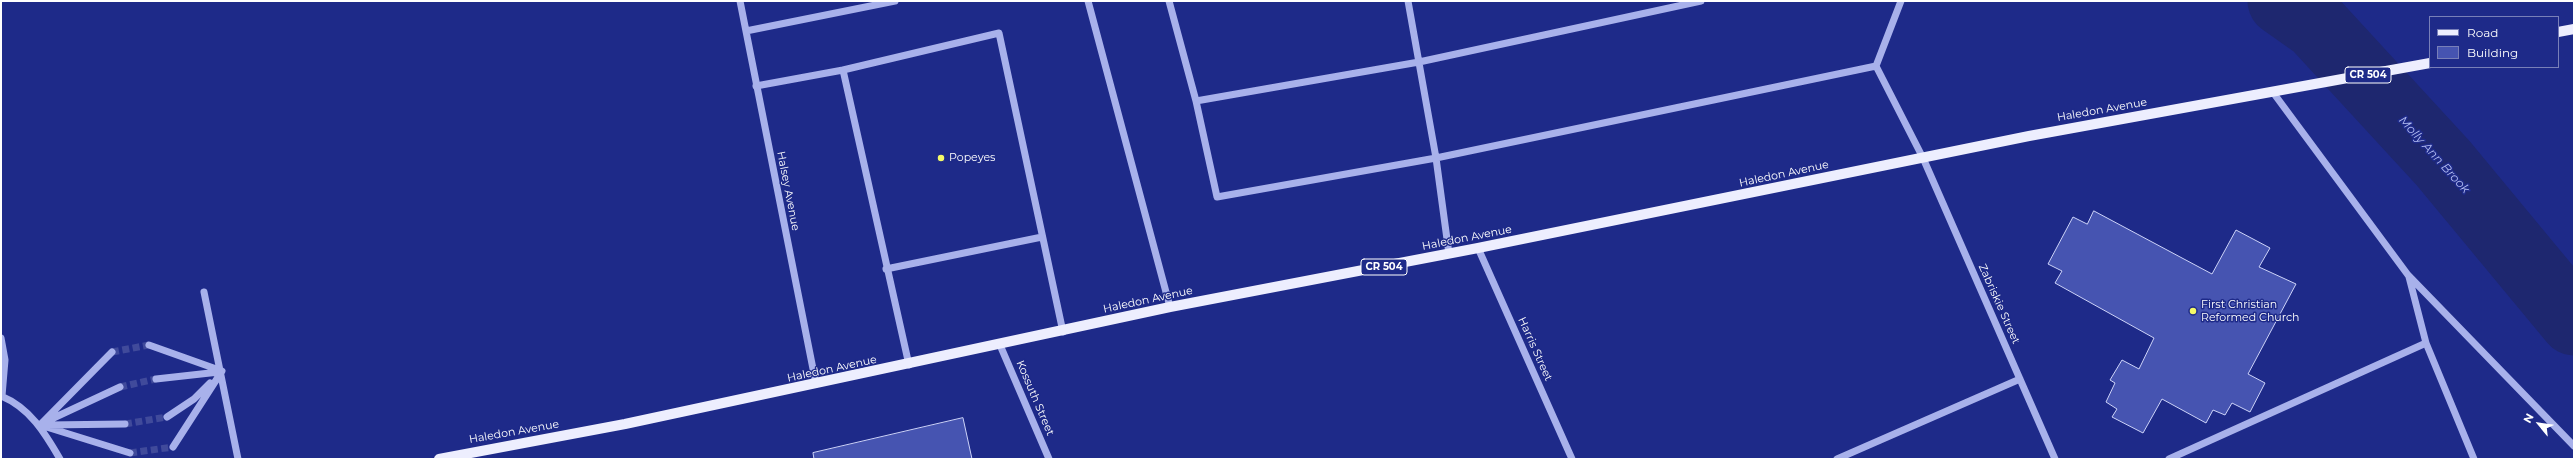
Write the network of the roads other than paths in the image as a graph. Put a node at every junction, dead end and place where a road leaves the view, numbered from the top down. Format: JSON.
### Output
{"nodes":[{"id":1,"x":740,"y":1,"type":"edge"},
{"id":2,"x":895,"y":1,"type":"edge"},
{"id":3,"x":1088,"y":1,"type":"edge"},
{"id":4,"x":1169,"y":1,"type":"edge"},
{"id":5,"x":1408,"y":1,"type":"edge"},
{"id":6,"x":1701,"y":1,"type":"edge"},
{"id":7,"x":1901,"y":1,"type":"edge"},
{"id":8,"x":2574,"y":29,"type":"edge"},
{"id":9,"x":746,"y":31,"type":"junction"},
{"id":10,"x":2559,"y":32,"type":"edge"},
{"id":11,"x":1419,"y":62,"type":"junction"},
{"id":12,"x":2429,"y":63,"type":"edge"},
{"id":13,"x":1876,"y":66,"type":"junction"},
{"id":14,"x":843,"y":70,"type":"junction"},
{"id":15,"x":756,"y":86,"type":"junction"},
{"id":16,"x":2272,"y":91,"type":"junction"},
{"id":17,"x":1196,"y":101,"type":"junction"},
{"id":18,"x":1436,"y":158,"type":"junction"},
{"id":19,"x":1923,"y":158,"type":"junction"},
{"id":20,"x":1042,"y":237,"type":"junction"},
{"id":21,"x":1478,"y":248,"type":"junction"},
{"id":22,"x":1449,"y":254,"type":"junction"},
{"id":23,"x":886,"y":270,"type":"junction"},
{"id":24,"x":2408,"y":275,"type":"junction"},
{"id":25,"x":204,"y":292,"type":"dead end"},
{"id":26,"x":1170,"y":307,"type":"junction"},
{"id":27,"x":1063,"y":332,"type":"junction"},
{"id":28,"x":1,"y":338,"type":"edge"},
{"id":29,"x":2426,"y":343,"type":"junction"},
{"id":30,"x":149,"y":345,"type":"tunnel mouth"},
{"id":31,"x":1000,"y":345,"type":"junction"},
{"id":32,"x":112,"y":352,"type":"tunnel mouth"},
{"id":33,"x":909,"y":365,"type":"junction"},
{"id":34,"x":222,"y":371,"type":"junction"},
{"id":35,"x":2020,"y":379,"type":"junction"},
{"id":36,"x":156,"y":380,"type":"tunnel mouth"},
{"id":37,"x":816,"y":384,"type":"junction"},
{"id":38,"x":120,"y":387,"type":"tunnel mouth"},
{"id":39,"x":2,"y":396,"type":"edge"},
{"id":40,"x":167,"y":417,"type":"tunnel mouth"},
{"id":41,"x":125,"y":424,"type":"tunnel mouth"},
{"id":42,"x":40,"y":425,"type":"junction"},
{"id":43,"x":2574,"y":446,"type":"edge"},
{"id":44,"x":173,"y":447,"type":"dead end"},
{"id":45,"x":130,"y":454,"type":"tunnel mouth"},
{"id":46,"x":469,"y":456,"type":"edge"},
{"id":47,"x":60,"y":459,"type":"edge"},
{"id":48,"x":238,"y":459,"type":"edge"},
{"id":49,"x":439,"y":459,"type":"edge"},
{"id":50,"x":1050,"y":459,"type":"edge"},
{"id":51,"x":1572,"y":459,"type":"edge"},
{"id":52,"x":1837,"y":459,"type":"edge"},
{"id":53,"x":2055,"y":459,"type":"edge"},
{"id":54,"x":2169,"y":459,"type":"edge"},
{"id":55,"x":2474,"y":459,"type":"edge"}],
"edges":[{"from":1,"to":9,"type":"street","name":"Halsey Avenue"},
{"from":2,"to":9,"type":"street"},
{"from":3,"to":26,"type":"street"},
{"from":4,"to":17,"type":"street"},
{"from":5,"to":11,"type":"street"},
{"from":6,"to":11,"type":"street"},
{"from":7,"to":13,"type":"street"},
{"from":8,"to":10,"type":"main road"},
{"from":9,"to":15,"type":"street","name":"Halsey Avenue"},
{"from":11,"to":17,"type":"street"},
{"from":11,"to":18,"type":"street"},
{"from":12,"to":16,"type":"main road","name":"Haledon Avenue","number":"CR 504"},
{"from":13,"to":18,"type":"street"},
{"from":13,"to":19,"type":"street","name":"Zabriskie Street"},
{"from":14,"to":15,"type":"street"},
{"from":14,"to":20,"type":"street"},
{"from":14,"to":23,"type":"street"},
{"from":15,"to":37,"type":"street","name":"Halsey Avenue"},
{"from":16,"to":19,"type":"main road","name":"Haledon Avenue","number":"CR 504"},
{"from":16,"to":24,"type":"street"},
{"from":17,"to":18,"type":"street"},
{"from":18,"to":22,"type":"street"},
{"from":19,"to":21,"type":"main road","name":"Haledon Avenue","number":"CR 504"},
{"from":19,"to":35,"type":"street","name":"Zabriskie Street"},
{"from":20,"to":23,"type":"street"},
{"from":20,"to":27,"type":"street"},
{"from":21,"to":22,"type":"main road","name":"Haledon Avenue","number":"CR 504"},
{"from":21,"to":51,"type":"street","name":"Harris Street"},
{"from":22,"to":26,"type":"main road","name":"Haledon Avenue","number":"CR 504"},
{"from":23,"to":33,"type":"street"},
{"from":24,"to":29,"type":"street"},
{"from":24,"to":43,"type":"street"},
{"from":25,"to":34,"type":"street"},
{"from":26,"to":27,"type":"main road","name":"Haledon Avenue","number":"CR 504"},
{"from":27,"to":31,"type":"main road","name":"Haledon Avenue","number":"CR 504"},
{"from":28,"to":39,"type":"street"},
{"from":29,"to":54,"type":"street"},
{"from":29,"to":55,"type":"street"},
{"from":30,"to":34,"type":"street"},
{"from":31,"to":33,"type":"main road","name":"Haledon Avenue","number":"CR 504"},
{"from":31,"to":50,"type":"street","name":"Kossuth Street"},
{"from":32,"to":42,"type":"street"},
{"from":33,"to":37,"type":"main road","name":"Haledon Avenue","number":"CR 504"},
{"from":34,"to":36,"type":"street"},
{"from":34,"to":40,"type":"street"},
{"from":34,"to":44,"type":"street"},
{"from":34,"to":48,"type":"street"},
{"from":35,"to":52,"type":"street"},
{"from":35,"to":53,"type":"street","name":"Zabriskie Street"},
{"from":37,"to":46,"type":"main road","name":"Haledon Avenue","number":"CR 504"},
{"from":38,"to":42,"type":"street"},
{"from":39,"to":42,"type":"street"},
{"from":41,"to":42,"type":"street"},
{"from":42,"to":45,"type":"street"},
{"from":42,"to":47,"type":"street"},
{"from":46,"to":49,"type":"main road","name":"Haledon Avenue","number":"CR 504"}]}
